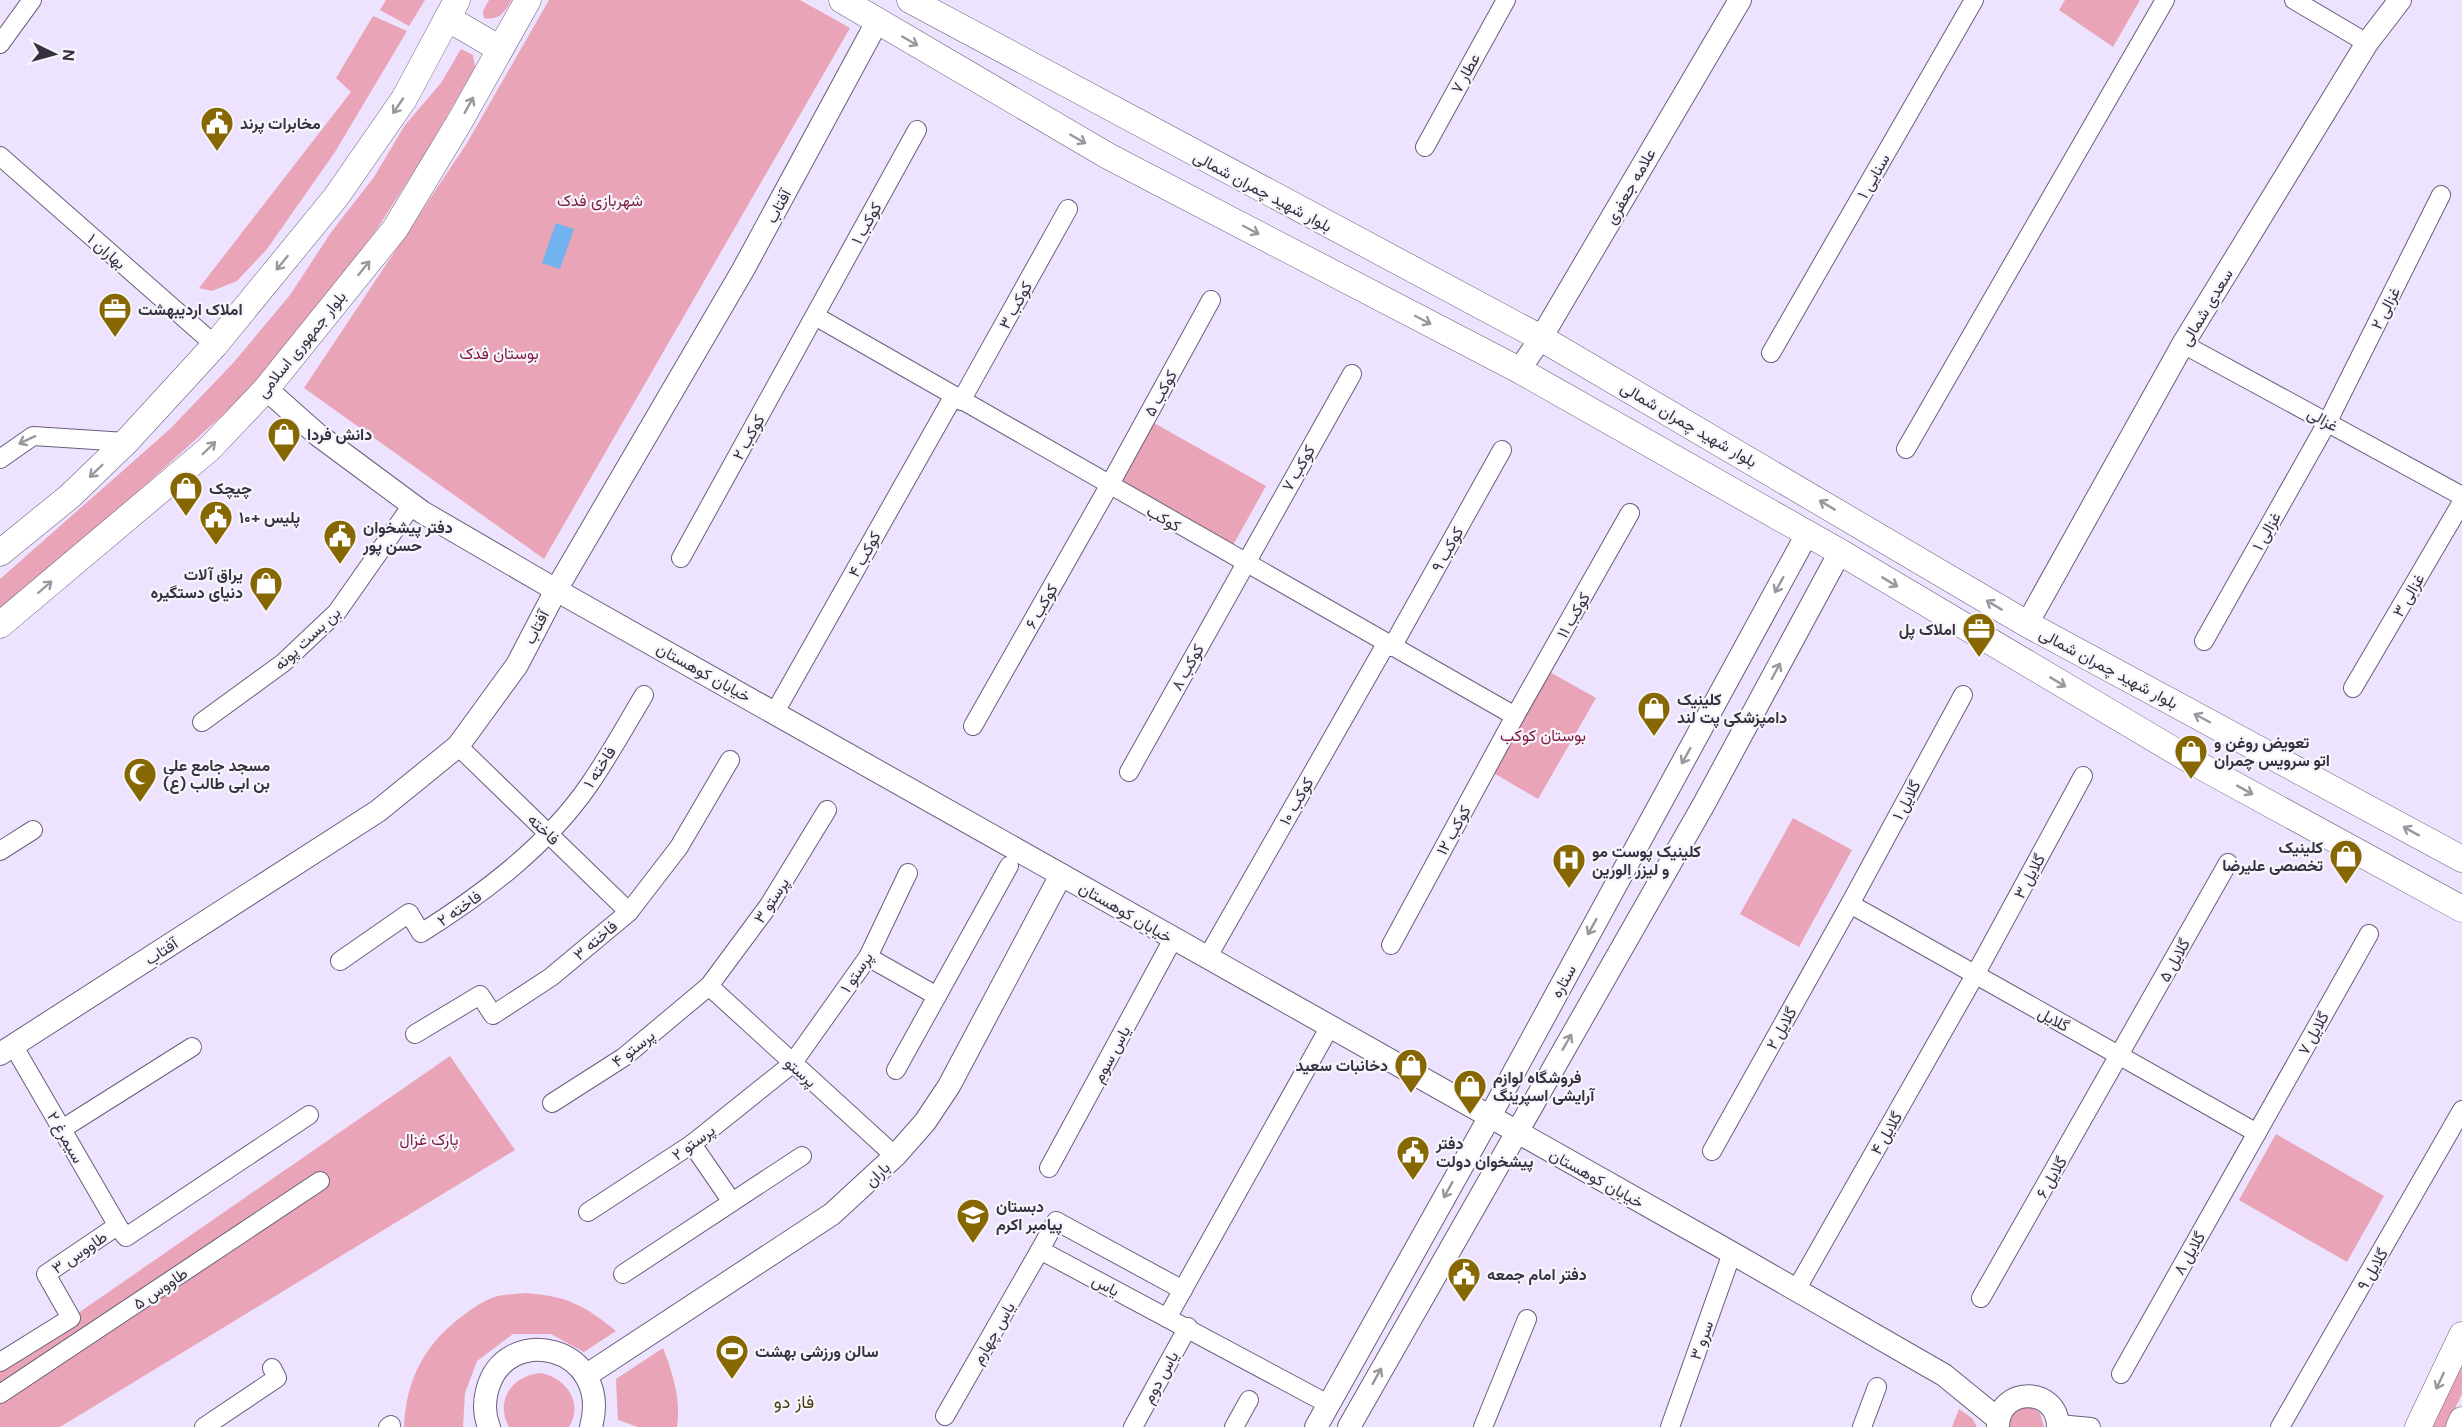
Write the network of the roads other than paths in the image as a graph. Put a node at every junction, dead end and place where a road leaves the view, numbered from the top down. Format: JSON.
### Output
{"nodes":[{"id":1,"x":32,"y":0,"type":"edge"},
{"id":2,"x":528,"y":0,"type":"edge"},
{"id":3,"x":842,"y":0,"type":"edge"},
{"id":4,"x":910,"y":0,"type":"edge"},
{"id":5,"x":1506,"y":0,"type":"edge"},
{"id":6,"x":1740,"y":0,"type":"edge"},
{"id":7,"x":1974,"y":0,"type":"edge"},
{"id":8,"x":2166,"y":0,"type":"edge"},
{"id":9,"x":2294,"y":0,"type":"edge"},
{"id":10,"x":2400,"y":0,"type":"edge"},
{"id":11,"x":452,"y":9,"type":"edge"},
{"id":12,"x":877,"y":22,"type":"junction"},
{"id":13,"x":2367,"y":43,"type":"junction"},
{"id":14,"x":0,"y":44,"type":"edge"},
{"id":15,"x":500,"y":49,"type":"junction"},
{"id":16,"x":917,"y":129,"type":"dead end"},
{"id":17,"x":1425,"y":147,"type":"dead end"},
{"id":18,"x":0,"y":156,"type":"edge"},
{"id":19,"x":2441,"y":195,"type":"dead end"},
{"id":20,"x":1068,"y":209,"type":"dead end"},
{"id":21,"x":1211,"y":300,"type":"dead end"},
{"id":22,"x":815,"y":316,"type":"junction"},
{"id":23,"x":1541,"y":338,"type":"junction"},
{"id":24,"x":2183,"y":344,"type":"junction"},
{"id":25,"x":214,"y":345,"type":"junction"},
{"id":26,"x":1771,"y":353,"type":"dead end"},
{"id":27,"x":1519,"y":370,"type":"junction"},
{"id":28,"x":1352,"y":374,"type":"dead end"},
{"id":29,"x":266,"y":389,"type":"junction"},
{"id":30,"x":957,"y":399,"type":"junction"},
{"id":31,"x":2328,"y":421,"type":"junction"},
{"id":32,"x":126,"y":442,"type":"junction"},
{"id":33,"x":1906,"y":449,"type":"dead end"},
{"id":34,"x":1503,"y":450,"type":"dead end"},
{"id":35,"x":0,"y":459,"type":"edge"},
{"id":36,"x":1109,"y":486,"type":"junction"},
{"id":37,"x":2462,"y":496,"type":"edge"},
{"id":38,"x":2462,"y":502,"type":"edge"},
{"id":39,"x":412,"y":504,"type":"junction"},
{"id":40,"x":1630,"y":513,"type":"dead end"},
{"id":41,"x":1807,"y":534,"type":"junction"},
{"id":42,"x":1840,"y":552,"type":"junction"},
{"id":43,"x":0,"y":553,"type":"edge"},
{"id":44,"x":681,"y":558,"type":"dead end"},
{"id":45,"x":1244,"y":563,"type":"junction"},
{"id":46,"x":556,"y":590,"type":"junction"},
{"id":47,"x":2027,"y":624,"type":"junction"},
{"id":48,"x":0,"y":625,"type":"edge"},
{"id":49,"x":2204,"y":641,"type":"dead end"},
{"id":50,"x":1389,"y":646,"type":"junction"},
{"id":51,"x":2353,"y":688,"type":"dead end"},
{"id":52,"x":644,"y":695,"type":"dead end"},
{"id":53,"x":1963,"y":695,"type":"dead end"},
{"id":54,"x":776,"y":712,"type":"junction"},
{"id":55,"x":1515,"y":716,"type":"junction"},
{"id":56,"x":202,"y":722,"type":"dead end"},
{"id":57,"x":973,"y":726,"type":"dead end"},
{"id":58,"x":458,"y":746,"type":"junction"},
{"id":59,"x":730,"y":760,"type":"dead end"},
{"id":60,"x":1129,"y":772,"type":"dead end"},
{"id":61,"x":2083,"y":777,"type":"dead end"},
{"id":62,"x":827,"y":810,"type":"dead end"},
{"id":63,"x":33,"y":830,"type":"dead end"},
{"id":64,"x":548,"y":833,"type":"junction"},
{"id":65,"x":0,"y":851,"type":"edge"},
{"id":66,"x":2462,"y":859,"type":"edge"},
{"id":67,"x":2228,"y":863,"type":"dead end"},
{"id":68,"x":1009,"y":866,"type":"dead end"},
{"id":69,"x":908,"y":873,"type":"dead end"},
{"id":70,"x":1061,"y":875,"type":"junction"},
{"id":71,"x":1850,"y":904,"type":"junction"},
{"id":72,"x":2462,"y":909,"type":"edge"},
{"id":73,"x":629,"y":912,"type":"junction"},
{"id":74,"x":2369,"y":934,"type":"dead end"},
{"id":75,"x":1173,"y":939,"type":"junction"},
{"id":76,"x":1391,"y":945,"type":"dead end"},
{"id":77,"x":868,"y":957,"type":"junction"},
{"id":78,"x":1207,"y":958,"type":"junction"},
{"id":79,"x":340,"y":961,"type":"dead end"},
{"id":80,"x":1976,"y":975,"type":"junction"},
{"id":81,"x":709,"y":986,"type":"junction"},
{"id":82,"x":937,"y":996,"type":"junction"},
{"id":83,"x":1329,"y":1028,"type":"junction"},
{"id":84,"x":416,"y":1034,"type":"dead end"},
{"id":85,"x":192,"y":1047,"type":"dead end"},
{"id":86,"x":7,"y":1050,"type":"edge"},
{"id":87,"x":2120,"y":1056,"type":"junction"},
{"id":88,"x":792,"y":1064,"type":"junction"},
{"id":89,"x":896,"y":1070,"type":"dead end"},
{"id":90,"x":552,"y":1103,"type":"dead end"},
{"id":91,"x":2462,"y":1110,"type":"edge"},
{"id":92,"x":309,"y":1115,"type":"dead end"},
{"id":93,"x":1489,"y":1118,"type":"junction"},
{"id":94,"x":62,"y":1129,"type":"junction"},
{"id":95,"x":1515,"y":1132,"type":"junction"},
{"id":96,"x":2257,"y":1133,"type":"junction"},
{"id":97,"x":692,"y":1144,"type":"junction"},
{"id":98,"x":1712,"y":1151,"type":"dead end"},
{"id":99,"x":802,"y":1156,"type":"dead end"},
{"id":100,"x":895,"y":1156,"type":"junction"},
{"id":101,"x":1049,"y":1168,"type":"dead end"},
{"id":102,"x":320,"y":1181,"type":"dead end"},
{"id":103,"x":732,"y":1202,"type":"junction"},
{"id":104,"x":588,"y":1212,"type":"dead end"},
{"id":105,"x":119,"y":1228,"type":"junction"},
{"id":106,"x":1040,"y":1250,"type":"junction"},
{"id":107,"x":1732,"y":1252,"type":"junction"},
{"id":108,"x":623,"y":1274,"type":"dead end"},
{"id":109,"x":1183,"y":1290,"type":"junction"},
{"id":110,"x":1796,"y":1290,"type":"junction"},
{"id":111,"x":1981,"y":1298,"type":"dead end"},
{"id":112,"x":1167,"y":1317,"type":"junction"},
{"id":113,"x":1527,"y":1319,"type":"dead end"},
{"id":114,"x":1188,"y":1327,"type":"junction"},
{"id":115,"x":2462,"y":1335,"type":"edge"},
{"id":116,"x":0,"y":1362,"type":"edge"},
{"id":117,"x":272,"y":1368,"type":"dead end"},
{"id":118,"x":2121,"y":1374,"type":"dead end"},
{"id":119,"x":587,"y":1375,"type":"junction"},
{"id":120,"x":1877,"y":1387,"type":"dead end"},
{"id":121,"x":0,"y":1394,"type":"edge"},
{"id":122,"x":1249,"y":1401,"type":"dead end"},
{"id":123,"x":1328,"y":1404,"type":"junction"},
{"id":124,"x":945,"y":1416,"type":"dead end"},
{"id":125,"x":2462,"y":1420,"type":"edge"},
{"id":126,"x":1998,"y":1423,"type":"edge"},
{"id":127,"x":2058,"y":1426,"type":"edge"},
{"id":128,"x":204,"y":1427,"type":"edge"},
{"id":129,"x":489,"y":1427,"type":"edge"},
{"id":130,"x":592,"y":1427,"type":"edge"},
{"id":131,"x":1132,"y":1427,"type":"edge"},
{"id":132,"x":1234,"y":1427,"type":"edge"},
{"id":133,"x":1316,"y":1427,"type":"edge"},
{"id":134,"x":1349,"y":1427,"type":"edge"},
{"id":135,"x":1483,"y":1427,"type":"edge"},
{"id":136,"x":1670,"y":1427,"type":"edge"},
{"id":137,"x":1862,"y":1427,"type":"edge"},
{"id":138,"x":2091,"y":1427,"type":"edge"},
{"id":139,"x":2280,"y":1427,"type":"edge"},
{"id":140,"x":2418,"y":1427,"type":"edge"},
{"id":141,"x":2459,"y":1427,"type":"edge"}],
"edges":[{"from":1,"to":14,"type":"street"},
{"from":2,"to":15,"type":"main road","name":"بلوار جمهوری اسلامی"},
{"from":3,"to":12,"type":"main road"},
{"from":4,"to":23,"type":"main road","name":"بلوار شهید چمران شمالی"},
{"from":5,"to":17,"type":"street","name":"عطار ۷"},
{"from":6,"to":23,"type":"street","name":"علامه جعفری"},
{"from":7,"to":26,"type":"street","name":"سنایی ۱"},
{"from":8,"to":33,"type":"street"},
{"from":9,"to":13,"type":"street"},
{"from":10,"to":13,"type":"street","name":"سعدی شمالی"},
{"from":11,"to":15,"type":"main road"},
{"from":11,"to":25,"type":"main road","one_way":true},
{"from":12,"to":27,"type":"main road","one_way":true},
{"from":12,"to":46,"type":"street","name":"آفتاب"},
{"from":13,"to":24,"type":"street","name":"سعدی شمالی"},
{"from":29,"to":15,"type":"main road","name":"بلوار جمهوری اسلامی","one_way":true},
{"from":16,"to":22,"type":"street","name":"کوکب ۱"},
{"from":18,"to":25,"type":"street","name":"بهاران ۱"},
{"from":19,"to":31,"type":"street","name":"غزالی ۲"},
{"from":20,"to":30,"type":"street","name":"کوکب ۳"},
{"from":21,"to":36,"type":"street","name":"کوکب ۵"},
{"from":22,"to":30,"type":"street","name":"کوکب"},
{"from":22,"to":44,"type":"street","name":"کوکب ۲"},
{"from":23,"to":27,"type":"street","name":"علامه جعفری"},
{"from":47,"to":23,"type":"main road","name":"بلوار شهید چمران شمالی","one_way":true},
{"from":24,"to":31,"type":"street","name":"غزالی"},
{"from":24,"to":47,"type":"street","name":"سعدی شمالی"},
{"from":25,"to":32,"type":"main road"},
{"from":27,"to":41,"type":"main road"},
{"from":28,"to":45,"type":"street","name":"کوکب ۷"},
{"from":29,"to":39,"type":"street","name":"خیابان کوهستان"},
{"from":48,"to":29,"type":"main road","name":"بلوار جمهوری اسلامی","one_way":true},
{"from":30,"to":36,"type":"street","name":"کوکب"},
{"from":30,"to":54,"type":"street","name":"کوکب ۴"},
{"from":31,"to":37,"type":"street","name":"غزالی"},
{"from":31,"to":49,"type":"street","name":"غزالی ۱"},
{"from":32,"to":35,"type":"street","one_way":true},
{"from":32,"to":43,"type":"main road","one_way":true},
{"from":34,"to":50,"type":"street","name":"کوکب ۹"},
{"from":36,"to":45,"type":"street","name":"کوکب"},
{"from":36,"to":57,"type":"street","name":"کوکب ۶"},
{"from":38,"to":51,"type":"street","name":"غزالی ۳"},
{"from":39,"to":46,"type":"street","name":"خیابان کوهستان"},
{"from":39,"to":56,"type":"street","name":"بن بست پونه"},
{"from":40,"to":55,"type":"street","name":"کوکب ۱۱"},
{"from":41,"to":42,"type":"main road","name":"بلوار شهید چمران شمالی"},
{"from":41,"to":93,"type":"street","name":"ستاره","one_way":true},
{"from":42,"to":72,"type":"main road","name":"بلوار شهید چمران شمالی","one_way":true},
{"from":95,"to":42,"type":"street","name":"ستاره","one_way":true},
{"from":45,"to":50,"type":"street","name":"کوکب"},
{"from":45,"to":60,"type":"street","name":"کوکب ۸"},
{"from":46,"to":54,"type":"street","name":"خیابان کوهستان"},
{"from":46,"to":58,"type":"street","name":"آفتاب"},
{"from":66,"to":47,"type":"main road","name":"بلوار شهید چمران شمالی","one_way":true},
{"from":50,"to":55,"type":"street","name":"کوکب"},
{"from":50,"to":78,"type":"street","name":"کوکب ۱۰"},
{"from":52,"to":64,"type":"street","name":"فاخته ۱"},
{"from":53,"to":71,"type":"street","name":"گلایل ۱"},
{"from":54,"to":70,"type":"street","name":"خیابان کوهستان"},
{"from":55,"to":76,"type":"street","name":"کوکب ۱۲"},
{"from":58,"to":64,"type":"street","name":"فاخته"},
{"from":58,"to":86,"type":"street","name":"آفتاب"},
{"from":59,"to":73,"type":"street","name":"فاخته ۳"},
{"from":61,"to":80,"type":"street","name":"گلایل ۳"},
{"from":62,"to":81,"type":"street","name":"پرستو ۳"},
{"from":63,"to":65,"type":"street"},
{"from":64,"to":73,"type":"street","name":"فاخته"},
{"from":64,"to":79,"type":"street","name":"فاخته ۲"},
{"from":67,"to":87,"type":"street","name":"گلایل ۵"},
{"from":68,"to":82,"type":"street"},
{"from":69,"to":77,"type":"street","name":"پرستو ۱"},
{"from":70,"to":75,"type":"street","name":"خیابان کوهستان"},
{"from":70,"to":100,"type":"street","name":"باران"},
{"from":71,"to":80,"type":"street","name":"گلایل"},
{"from":71,"to":98,"type":"street","name":"گلایل ۲"},
{"from":73,"to":84,"type":"street","name":"فاخته ۳"},
{"from":74,"to":96,"type":"street","name":"گلایل ۷"},
{"from":75,"to":78,"type":"street","name":"خیابان کوهستان"},
{"from":75,"to":101,"type":"street","name":"یاس سوم"},
{"from":77,"to":82,"type":"street"},
{"from":77,"to":88,"type":"street","name":"پرستو ۱"},
{"from":78,"to":83,"type":"street","name":"خیابان کوهستان"},
{"from":80,"to":87,"type":"street","name":"گلایل"},
{"from":80,"to":110,"type":"street","name":"گلایل ۴"},
{"from":81,"to":88,"type":"street","name":"پرستو"},
{"from":81,"to":90,"type":"street","name":"پرستو ۴"},
{"from":82,"to":89,"type":"street"},
{"from":83,"to":93,"type":"street","name":"خیابان کوهستان"},
{"from":83,"to":109,"type":"street"},
{"from":85,"to":94,"type":"street"},
{"from":86,"to":94,"type":"street","name":"سیمرغ ۲"},
{"from":87,"to":96,"type":"street","name":"گلایل"},
{"from":87,"to":111,"type":"street","name":"گلایل ۶"},
{"from":88,"to":97,"type":"street","name":"پرستو ۲"},
{"from":88,"to":100,"type":"street","name":"پرستو"},
{"from":91,"to":139,"type":"street","name":"گلایل ۹"},
{"from":92,"to":105,"type":"street","name":"طاووس ۳"},
{"from":93,"to":95,"type":"street","name":"خیابان کوهستان"},
{"from":93,"to":123,"type":"street","name":"ستاره","one_way":true},
{"from":94,"to":105,"type":"street","name":"سیمرغ ۲"},
{"from":95,"to":107,"type":"street","name":"خیابان کوهستان"},
{"from":134,"to":95,"type":"street","name":"ستاره","one_way":true},
{"from":96,"to":118,"type":"street","name":"گلایل ۸"},
{"from":97,"to":103,"type":"street"},
{"from":97,"to":104,"type":"street","name":"پرستو ۲"},
{"from":99,"to":103,"type":"street"},
{"from":100,"to":119,"type":"street","name":"باران"},
{"from":102,"to":121,"type":"street","name":"طاووس ۵"},
{"from":103,"to":108,"type":"street"},
{"from":105,"to":116,"type":"street","name":"طاووس ۳"},
{"from":106,"to":109,"type":"street","name":"یاس"},
{"from":106,"to":112,"type":"street","name":"یاس"},
{"from":106,"to":124,"type":"street","name":"یاس چهارم"},
{"from":107,"to":110,"type":"street","name":"خیابان کوهستان"},
{"from":107,"to":136,"type":"street","name":"سرو ۳"},
{"from":109,"to":112,"type":"street"},
{"from":110,"to":126,"type":"street","name":"خیابان کوهستان"},
{"from":112,"to":114,"type":"street","name":"یاس"},
{"from":113,"to":135,"type":"street"},
{"from":114,"to":123,"type":"street","name":"یاس"},
{"from":114,"to":131,"type":"street","name":"یاس دوم"},
{"from":115,"to":140,"type":"main road","one_way":true},
{"from":117,"to":128,"type":"street"},
{"from":119,"to":129,"type":"street"},
{"from":119,"to":130,"type":"street"},
{"from":120,"to":137,"type":"street"},
{"from":122,"to":132,"type":"street"},
{"from":123,"to":133,"type":"street","name":"ستاره"},
{"from":125,"to":141,"type":"main road"},
{"from":126,"to":127,"type":"street"},
{"from":127,"to":138,"type":"street"}]}
